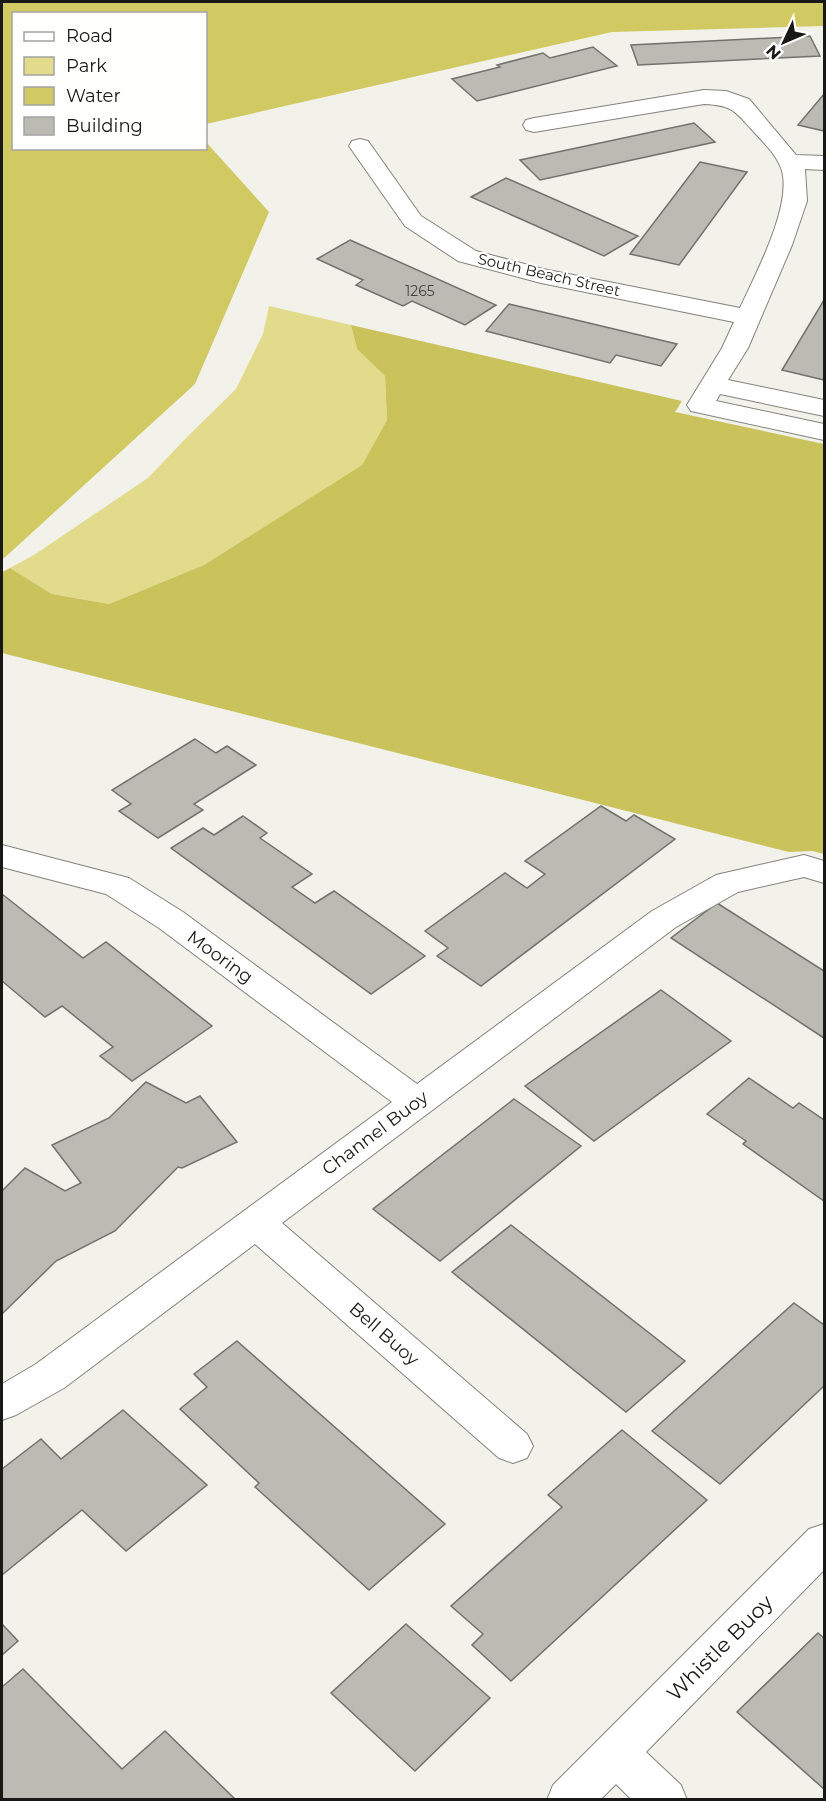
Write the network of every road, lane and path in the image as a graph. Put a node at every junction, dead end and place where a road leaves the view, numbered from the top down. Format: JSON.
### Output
{"nodes":[{"id":1,"x":534,"y":125,"type":"dead end"},
{"id":2,"x":360,"y":147,"type":"dead end"},
{"id":3,"x":789,"y":162,"type":"junction"},
{"id":4,"x":825,"y":163,"type":"edge"},
{"id":5,"x":749,"y":317,"type":"junction"},
{"id":6,"x":706,"y":395,"type":"junction"},
{"id":7,"x":825,"y":408,"type":"edge"},
{"id":8,"x":825,"y":432,"type":"edge"},
{"id":9,"x":2,"y":856,"type":"edge"},
{"id":10,"x":825,"y":872,"type":"edge"},
{"id":11,"x":417,"y":1102,"type":"junction"},
{"id":12,"x":255,"y":1222,"type":"junction"},
{"id":13,"x":2,"y":1403,"type":"edge"},
{"id":14,"x":513,"y":1446,"type":"dead end"},
{"id":15,"x":825,"y":1542,"type":"edge"},
{"id":16,"x":615,"y":1753,"type":"junction"},
{"id":17,"x":570,"y":1800,"type":"edge"},
{"id":18,"x":665,"y":1800,"type":"edge"}],
"edges":[{"from":1,"to":3,"type":"street"},
{"from":2,"to":5,"type":"street","name":"South Beach Street"},
{"from":3,"to":4,"type":"street"},
{"from":3,"to":5,"type":"street"},
{"from":5,"to":6,"type":"street"},
{"from":6,"to":7,"type":"street"},
{"from":6,"to":8,"type":"street"},
{"from":9,"to":11,"type":"street","name":"Mooring"},
{"from":10,"to":11,"type":"street","name":"Channel Buoy"},
{"from":11,"to":12,"type":"street","name":"Channel Buoy"},
{"from":12,"to":13,"type":"street","name":"Channel Buoy"},
{"from":12,"to":14,"type":"street","name":"Bell Buoy"},
{"from":15,"to":16,"type":"street","name":"Whistle Buoy"},
{"from":16,"to":17,"type":"street","name":"Whistle Buoy"},
{"from":16,"to":18,"type":"street"}]}
